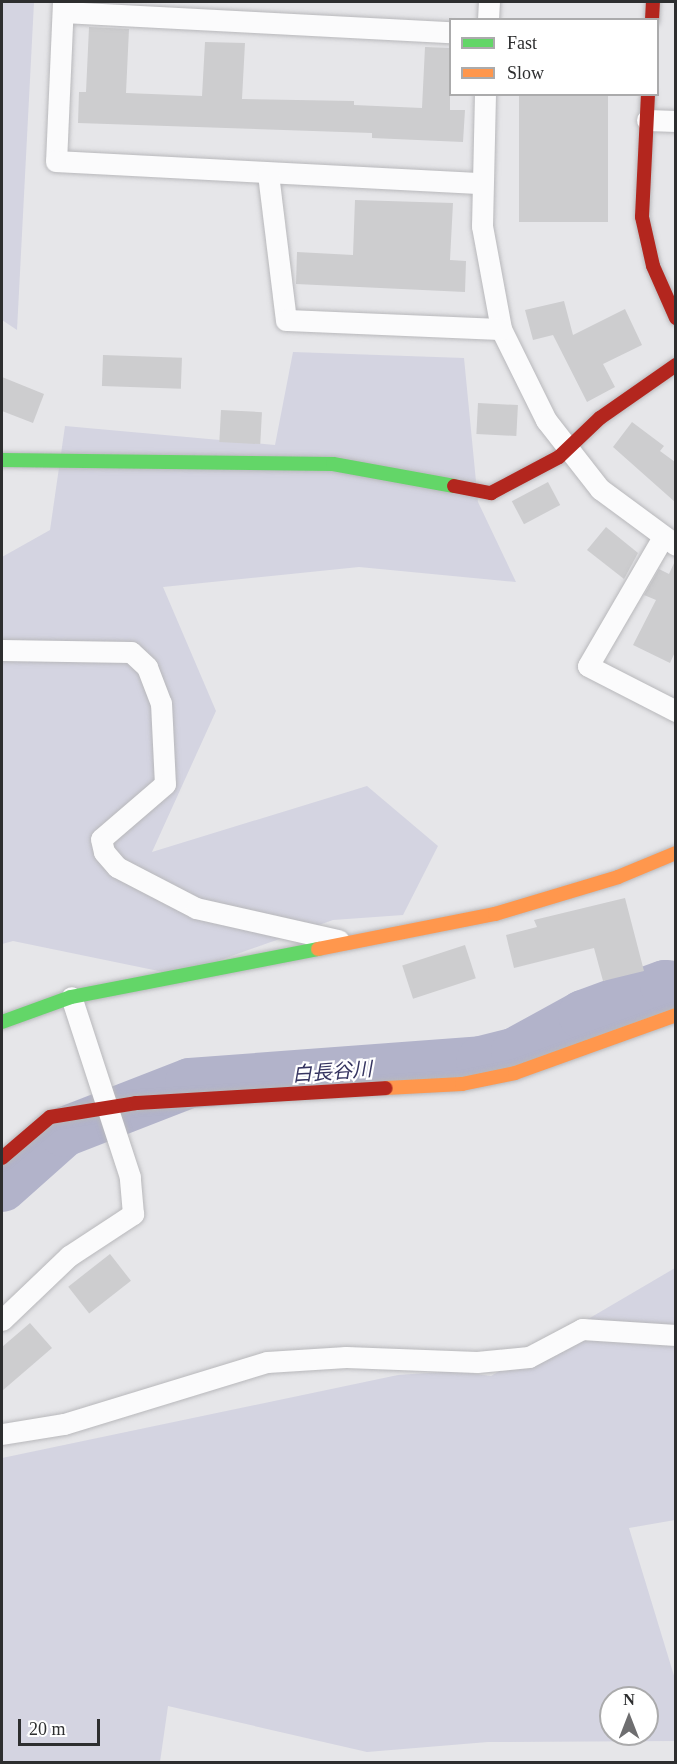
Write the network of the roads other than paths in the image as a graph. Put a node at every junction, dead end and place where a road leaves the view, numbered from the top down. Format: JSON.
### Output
{"nodes":[{"id":1,"x":489,"y":2,"type":"edge"},
{"id":2,"x":653,"y":2,"type":"edge"},
{"id":3,"x":63,"y":7,"type":"edge"},
{"id":4,"x":488,"y":18,"type":"edge"},
{"id":5,"x":652,"y":18,"type":"edge"},
{"id":6,"x":449,"y":32,"type":"edge"},
{"id":7,"x":485,"y":96,"type":"edge"},
{"id":8,"x":648,"y":96,"type":"edge"},
{"id":9,"x":647,"y":120,"type":"junction"},
{"id":10,"x":675,"y":122,"type":"edge"},
{"id":11,"x":268,"y":174,"type":"junction"},
{"id":12,"x":481,"y":183,"type":"junction"},
{"id":13,"x":675,"y":318,"type":"edge"},
{"id":14,"x":501,"y":329,"type":"junction"},
{"id":15,"x":675,"y":365,"type":"edge"},
{"id":16,"x":567,"y":445,"type":"junction"},
{"id":17,"x":2,"y":460,"type":"edge"},
{"id":18,"x":669,"y":541,"type":"edge"},
{"id":19,"x":2,"y":650,"type":"edge"},
{"id":20,"x":675,"y":711,"type":"edge"},
{"id":21,"x":675,"y":853,"type":"edge"},
{"id":22,"x":353,"y":944,"type":"junction"},
{"id":23,"x":70,"y":997,"type":"junction"},
{"id":24,"x":675,"y":1015,"type":"edge"},
{"id":25,"x":2,"y":1022,"type":"edge"},
{"id":26,"x":106,"y":1105,"type":"junction"},
{"id":27,"x":2,"y":1158,"type":"edge"},
{"id":28,"x":2,"y":1320,"type":"edge"},
{"id":29,"x":675,"y":1335,"type":"edge"},
{"id":30,"x":2,"y":1434,"type":"edge"}],
"edges":[{"from":1,"to":4,"type":"street"},
{"from":2,"to":5,"type":"street"},
{"from":3,"to":6,"type":"street"},
{"from":3,"to":11,"type":"street"},
{"from":7,"to":12,"type":"street"},
{"from":8,"to":9,"type":"street"},
{"from":9,"to":10,"type":"street"},
{"from":9,"to":13,"type":"street"},
{"from":11,"to":12,"type":"street"},
{"from":11,"to":14,"type":"street"},
{"from":12,"to":14,"type":"street"},
{"from":14,"to":16,"type":"street"},
{"from":15,"to":16,"type":"street"},
{"from":16,"to":17,"type":"street"},
{"from":16,"to":18,"type":"street"},
{"from":18,"to":20,"type":"street"},
{"from":19,"to":22,"type":"street"},
{"from":21,"to":22,"type":"street"},
{"from":22,"to":23,"type":"street"},
{"from":23,"to":25,"type":"street"},
{"from":23,"to":26,"type":"street"},
{"from":24,"to":26,"type":"street"},
{"from":26,"to":27,"type":"street"},
{"from":26,"to":28,"type":"street"},
{"from":29,"to":30,"type":"street"}]}
